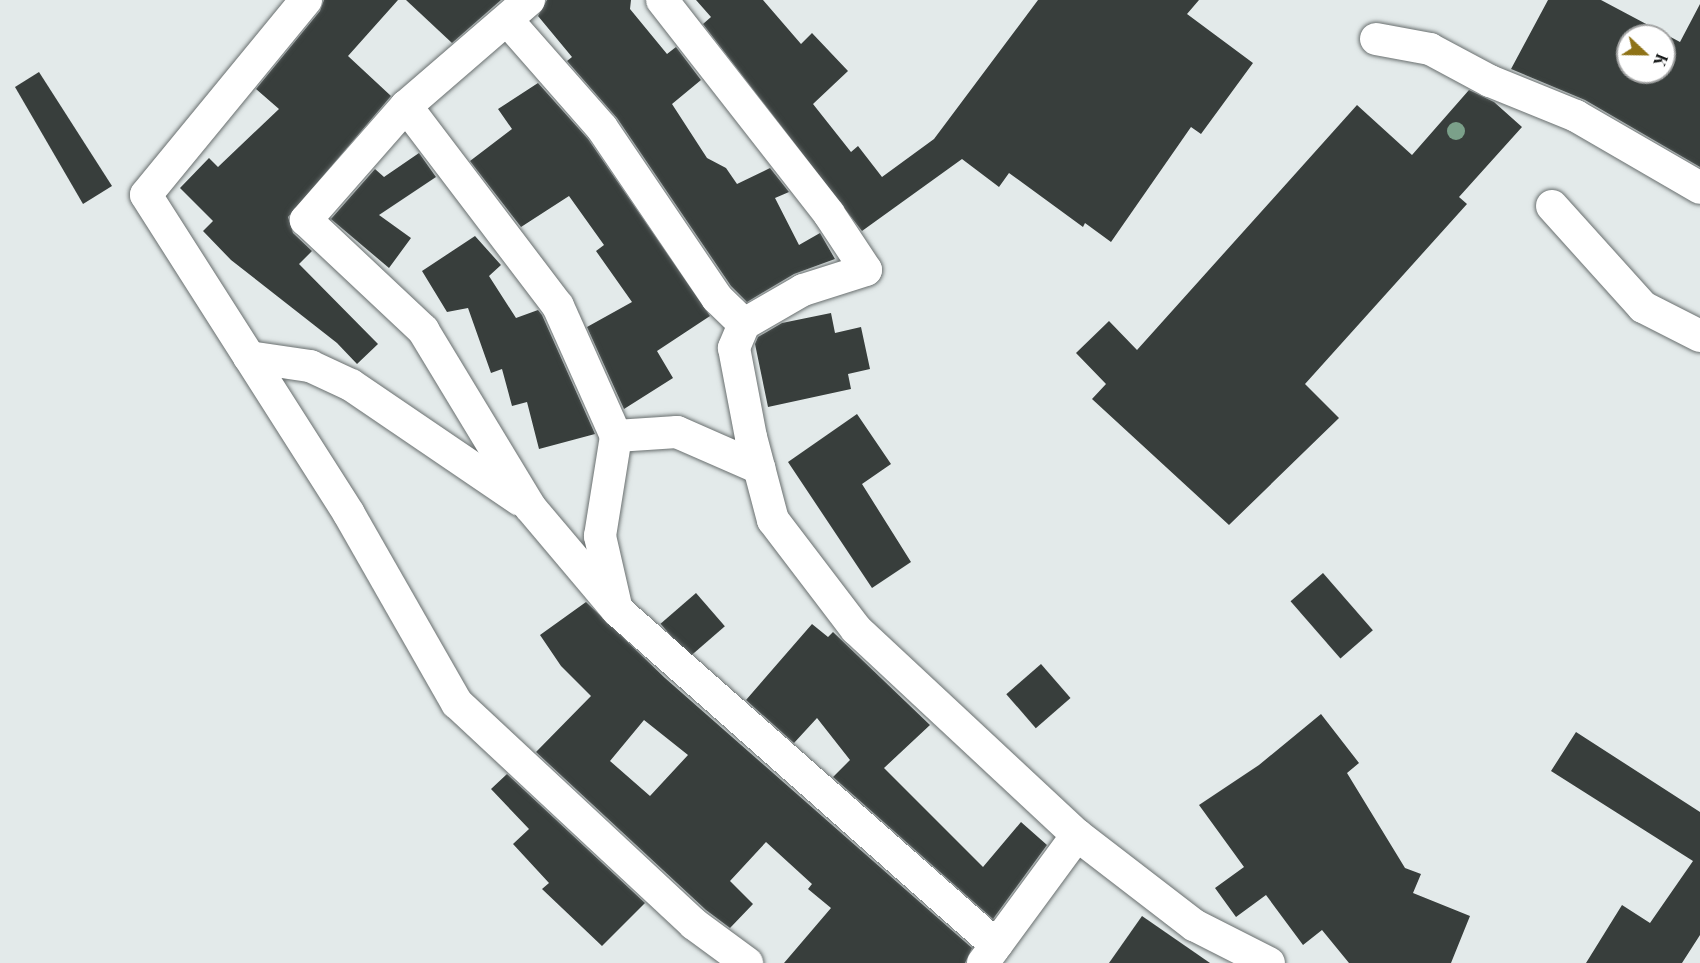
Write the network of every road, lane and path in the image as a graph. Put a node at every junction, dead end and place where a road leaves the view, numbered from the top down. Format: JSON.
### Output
{"nodes":[{"id":1,"x":306,"y":0,"type":"edge"},
{"id":2,"x":662,"y":0,"type":"edge"},
{"id":3,"x":519,"y":10,"type":"edge"},
{"id":4,"x":1376,"y":39,"type":"dead end"},
{"id":5,"x":406,"y":106,"type":"junction"},
{"id":6,"x":1700,"y":188,"type":"edge"},
{"id":7,"x":1552,"y":206,"type":"dead end"},
{"id":8,"x":744,"y":324,"type":"junction"},
{"id":9,"x":1700,"y":336,"type":"edge"},
{"id":10,"x":249,"y":357,"type":"junction"},
{"id":11,"x":616,"y":436,"type":"junction"},
{"id":12,"x":759,"y":468,"type":"junction"},
{"id":13,"x":530,"y":507,"type":"junction"},
{"id":14,"x":617,"y":610,"type":"junction"},
{"id":15,"x":1077,"y":835,"type":"junction"},
{"id":16,"x":990,"y":954,"type":"edge"},
{"id":17,"x":747,"y":963,"type":"edge"},
{"id":18,"x":1269,"y":963,"type":"edge"}],
"edges":[{"from":1,"to":10,"type":"street"},
{"from":2,"to":8,"type":"street"},
{"from":3,"to":5,"type":"street"},
{"from":3,"to":8,"type":"street"},
{"from":4,"to":6,"type":"street"},
{"from":5,"to":11,"type":"street"},
{"from":5,"to":13,"type":"street"},
{"from":7,"to":9,"type":"street"},
{"from":8,"to":12,"type":"street"},
{"from":10,"to":13,"type":"street"},
{"from":10,"to":17,"type":"street"},
{"from":11,"to":12,"type":"street"},
{"from":11,"to":14,"type":"street"},
{"from":12,"to":15,"type":"street"},
{"from":13,"to":14,"type":"street"},
{"from":14,"to":16,"type":"street"},
{"from":15,"to":16,"type":"street"},
{"from":15,"to":18,"type":"street"}]}
